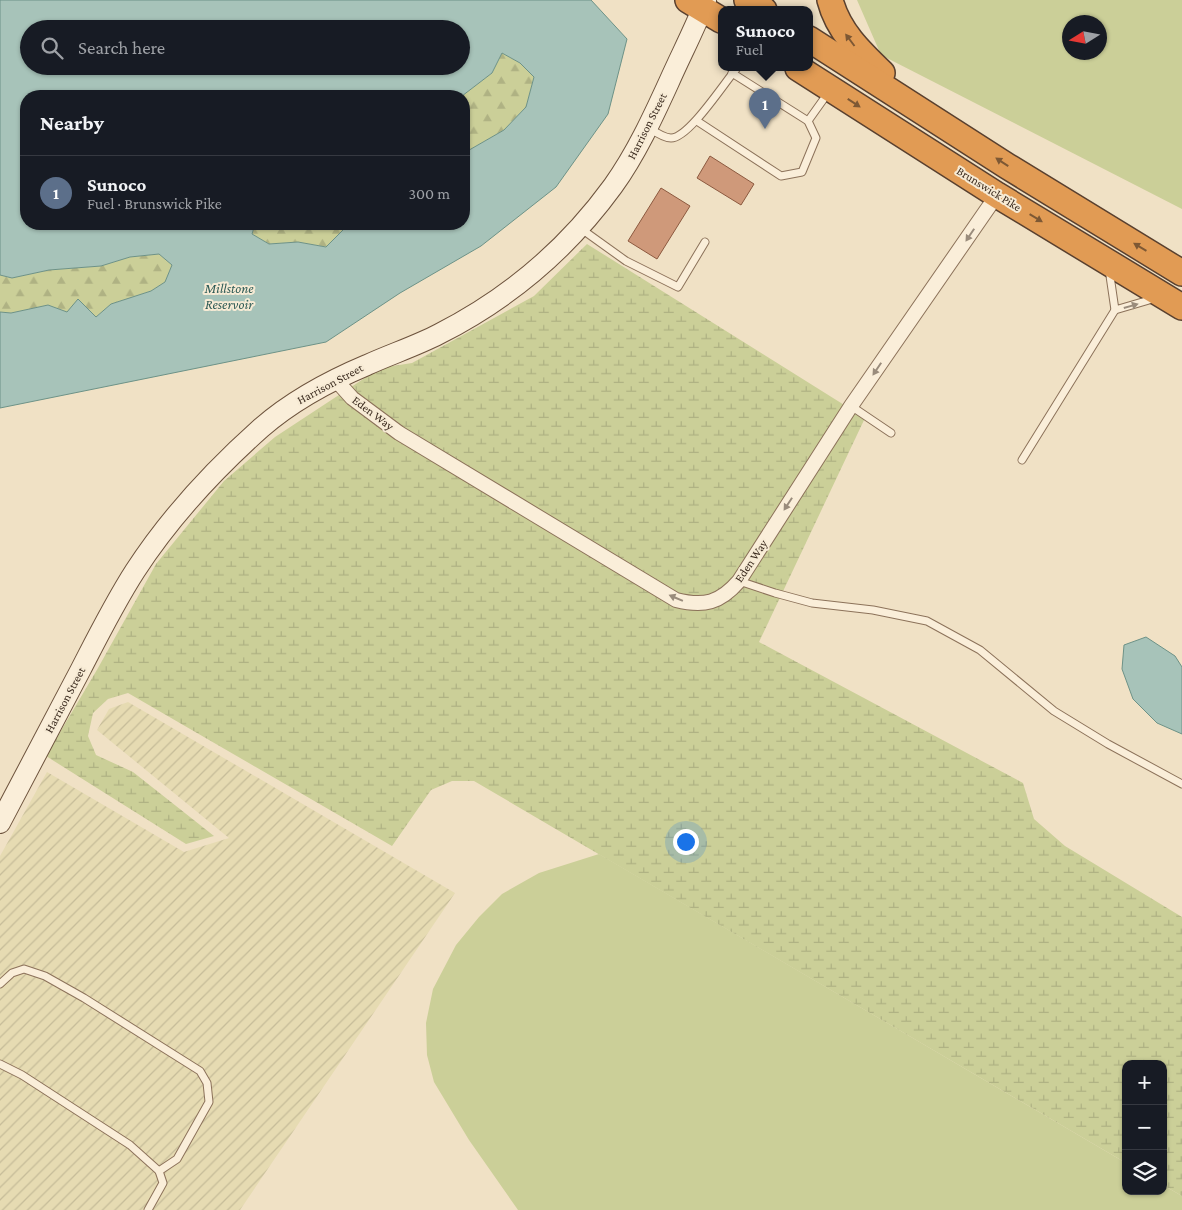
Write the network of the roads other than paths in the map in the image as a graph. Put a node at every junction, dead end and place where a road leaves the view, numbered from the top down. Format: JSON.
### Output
{"nodes":[{"id":1,"x":830,"y":0,"type":"edge"},
{"id":2,"x":705,"y":7,"type":"edge"},
{"id":3,"x":813,"y":42,"type":"edge"},
{"id":4,"x":734,"y":71,"type":"edge"},
{"id":5,"x":736,"y":71,"type":"edge"},
{"id":6,"x":803,"y":71,"type":"edge"},
{"id":7,"x":831,"y":89,"type":"junction"},
{"id":8,"x":922,"y":111,"type":"junction"},
{"id":9,"x":697,"y":121,"type":"junction"},
{"id":10,"x":808,"y":121,"type":"junction"},
{"id":11,"x":647,"y":127,"type":"junction"},
{"id":12,"x":997,"y":195,"type":"junction"},
{"id":13,"x":579,"y":228,"type":"junction"},
{"id":14,"x":705,"y":242,"type":"dead end"},
{"id":15,"x":1108,"y":262,"type":"junction"},
{"id":16,"x":1182,"y":273,"type":"edge"},
{"id":17,"x":1173,"y":302,"type":"edge"},
{"id":18,"x":1115,"y":310,"type":"junction"},
{"id":19,"x":335,"y":379,"type":"junction"},
{"id":20,"x":851,"y":406,"type":"junction"},
{"id":21,"x":891,"y":433,"type":"dead end"},
{"id":22,"x":1022,"y":460,"type":"dead end"},
{"id":23,"x":739,"y":581,"type":"junction"},
{"id":24,"x":1182,"y":784,"type":"edge"},
{"id":25,"x":0,"y":823,"type":"edge"},
{"id":26,"x":0,"y":984,"type":"edge"},
{"id":27,"x":0,"y":1064,"type":"edge"},
{"id":28,"x":160,"y":1171,"type":"junction"},
{"id":29,"x":148,"y":1210,"type":"edge"}],
"edges":[{"from":8,"to":1,"type":"highway","one_way":true},
{"from":2,"to":11,"type":"street","name":"Harrison Street"},
{"from":3,"to":8,"type":"highway"},
{"from":4,"to":9,"type":"lane"},
{"from":5,"to":10,"type":"lane"},
{"from":6,"to":7,"type":"highway","name":"Brunswick Pike"},
{"from":7,"to":10,"type":"lane"},
{"from":7,"to":12,"type":"highway","name":"Brunswick Pike","one_way":true},
{"from":16,"to":8,"type":"highway","one_way":true},
{"from":9,"to":10,"type":"lane"},
{"from":9,"to":11,"type":"lane"},
{"from":11,"to":13,"type":"street","name":"Harrison Street"},
{"from":12,"to":15,"type":"highway","name":"Brunswick Pike","one_way":true},
{"from":12,"to":20,"type":"street","name":"Eden Way","one_way":true},
{"from":13,"to":14,"type":"lane"},
{"from":13,"to":19,"type":"street","name":"Harrison Street"},
{"from":15,"to":17,"type":"highway","name":"Brunswick Pike"},
{"from":15,"to":18,"type":"lane"},
{"from":18,"to":17,"type":"lane","one_way":true},
{"from":18,"to":22,"type":"lane"},
{"from":23,"to":19,"type":"street","name":"Eden Way","one_way":true},
{"from":19,"to":25,"type":"street","name":"Harrison Street"},
{"from":20,"to":21,"type":"lane"},
{"from":20,"to":23,"type":"street","name":"Eden Way","one_way":true},
{"from":23,"to":24,"type":"lane"},
{"from":26,"to":28,"type":"lane"},
{"from":27,"to":28,"type":"lane"},
{"from":28,"to":29,"type":"lane"}]}
